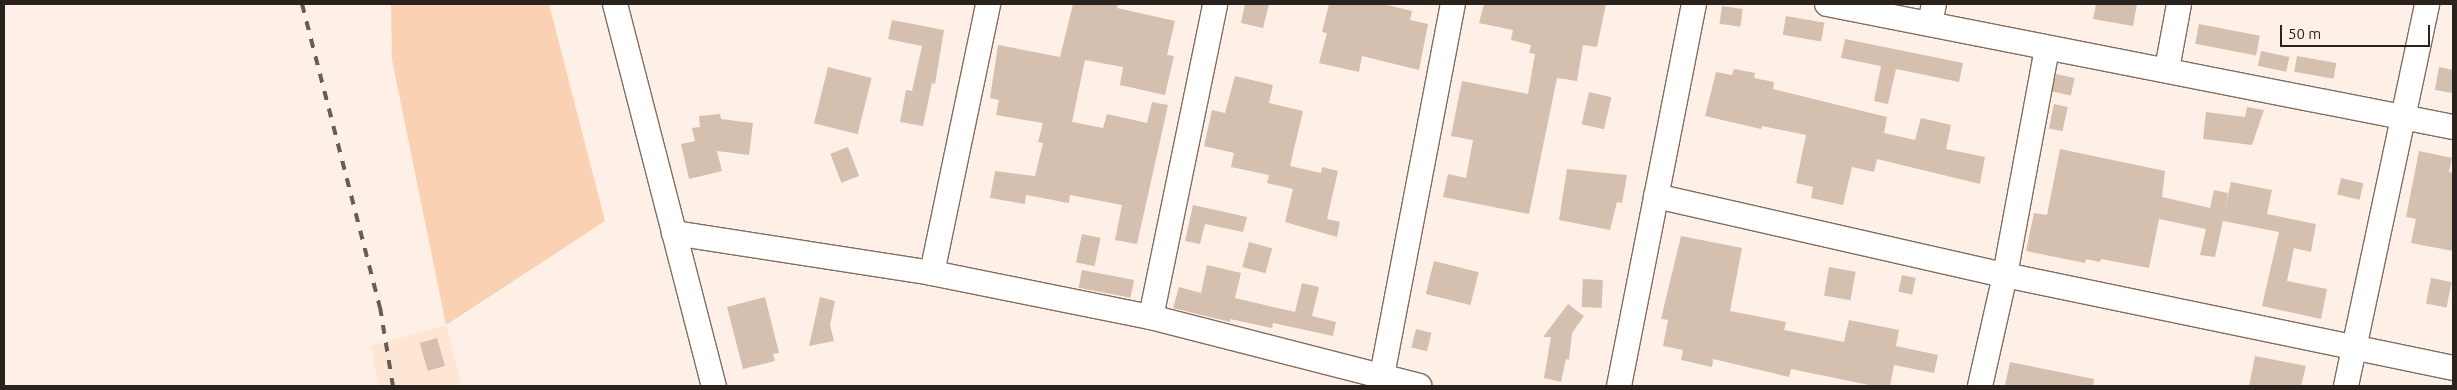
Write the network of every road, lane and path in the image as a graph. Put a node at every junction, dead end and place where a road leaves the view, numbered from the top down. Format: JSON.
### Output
{"nodes":[{"id":1,"x":615,"y":4,"type":"edge"},
{"id":2,"x":988,"y":4,"type":"edge"},
{"id":3,"x":1215,"y":4,"type":"edge"},
{"id":4,"x":1454,"y":4,"type":"edge"},
{"id":5,"x":1694,"y":4,"type":"edge"},
{"id":6,"x":1827,"y":4,"type":"edge"},
{"id":7,"x":2180,"y":4,"type":"edge"},
{"id":8,"x":2426,"y":4,"type":"edge"},
{"id":9,"x":1932,"y":14,"type":"edge"},
{"id":10,"x":2047,"y":49,"type":"junction"},
{"id":11,"x":2166,"y":69,"type":"junction"},
{"id":12,"x":2404,"y":115,"type":"junction"},
{"id":13,"x":2453,"y":126,"type":"edge"},
{"id":14,"x":1656,"y":196,"type":"junction"},
{"id":15,"x":674,"y":233,"type":"junction"},
{"id":16,"x":932,"y":273,"type":"junction"},
{"id":17,"x":2006,"y":275,"type":"junction"},
{"id":18,"x":1151,"y":317,"type":"junction"},
{"id":19,"x":2354,"y":346,"type":"junction"},
{"id":20,"x":2453,"y":368,"type":"edge"},
{"id":21,"x":1381,"y":382,"type":"edge"},
{"id":22,"x":714,"y":386,"type":"edge"},
{"id":23,"x":1420,"y":386,"type":"edge"},
{"id":24,"x":1619,"y":386,"type":"edge"},
{"id":25,"x":1980,"y":386,"type":"edge"},
{"id":26,"x":2346,"y":386,"type":"edge"}],
"edges":[{"from":1,"to":15,"type":"street"},
{"from":2,"to":16,"type":"street"},
{"from":3,"to":18,"type":"street"},
{"from":4,"to":21,"type":"street"},
{"from":5,"to":14,"type":"street"},
{"from":6,"to":9,"type":"street"},
{"from":7,"to":11,"type":"street"},
{"from":8,"to":12,"type":"street"},
{"from":9,"to":10,"type":"street"},
{"from":10,"to":11,"type":"street"},
{"from":10,"to":17,"type":"street"},
{"from":11,"to":12,"type":"street"},
{"from":12,"to":13,"type":"street"},
{"from":12,"to":19,"type":"street"},
{"from":14,"to":17,"type":"street"},
{"from":14,"to":24,"type":"street"},
{"from":15,"to":16,"type":"street"},
{"from":15,"to":22,"type":"street"},
{"from":16,"to":18,"type":"street"},
{"from":17,"to":19,"type":"street"},
{"from":17,"to":25,"type":"street"},
{"from":18,"to":21,"type":"street"},
{"from":19,"to":20,"type":"street"},
{"from":19,"to":26,"type":"street"},
{"from":21,"to":23,"type":"street"}]}
